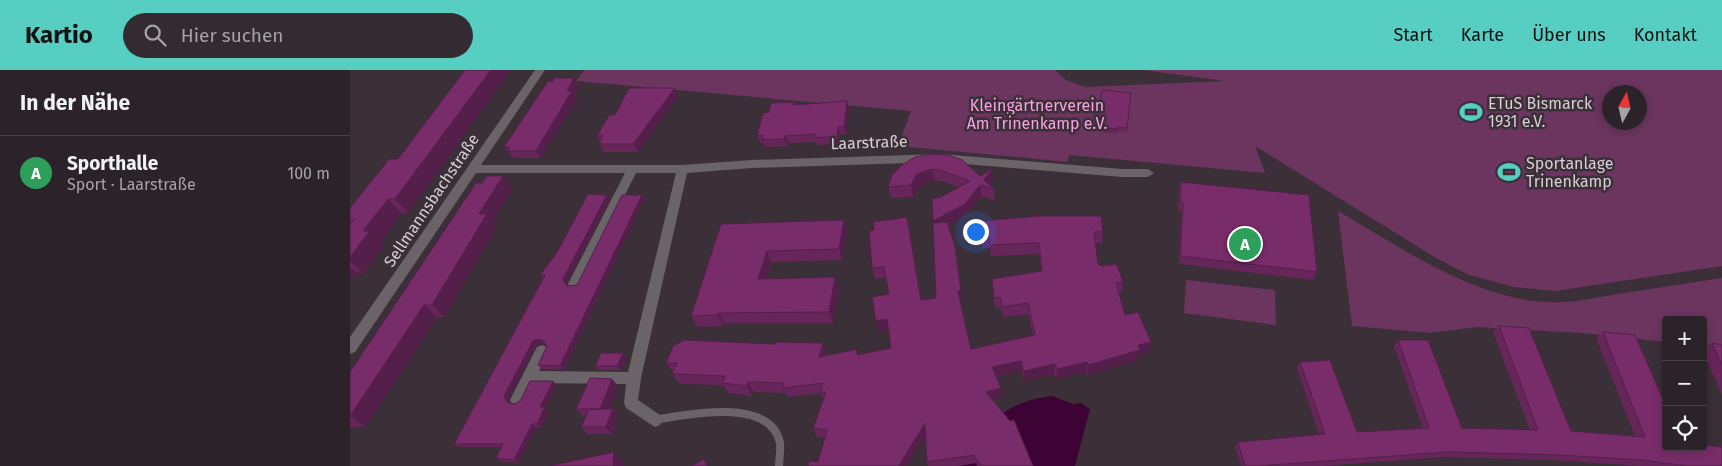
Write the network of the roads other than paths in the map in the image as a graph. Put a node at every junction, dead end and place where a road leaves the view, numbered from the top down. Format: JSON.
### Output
{"nodes":[{"id":1,"x":540,"y":70,"type":"edge"},
{"id":2,"x":471,"y":169,"type":"junction"},
{"id":3,"x":682,"y":169,"type":"junction"},
{"id":4,"x":632,"y":170,"type":"junction"},
{"id":5,"x":1148,"y":173,"type":"dead end"},
{"id":6,"x":574,"y":284,"type":"edge"},
{"id":7,"x":350,"y":348,"type":"edge"},
{"id":8,"x":542,"y":351,"type":"edge"},
{"id":9,"x":529,"y":377,"type":"junction"},
{"id":10,"x":634,"y":378,"type":"junction"},
{"id":11,"x":517,"y":400,"type":"edge"},
{"id":12,"x":655,"y":420,"type":"joint"},
{"id":13,"x":779,"y":466,"type":"edge"}],
"edges":[{"from":1,"to":2,"type":"street","name":"Sellmannsbachstraße"},
{"from":2,"to":4,"type":"street","name":"Laarstraße"},
{"from":2,"to":7,"type":"street","name":"Sellmannsbachstraße"},
{"from":3,"to":4,"type":"street","name":"Laarstraße"},
{"from":3,"to":5,"type":"street","name":"Laarstraße"},
{"from":3,"to":10,"type":"street"},
{"from":4,"to":6,"type":"street"},
{"from":8,"to":9,"type":"street"},
{"from":9,"to":10,"type":"street"},
{"from":9,"to":11,"type":"street"},
{"from":10,"to":12,"type":"street"},
{"from":12,"to":13,"type":"lane"}]}
